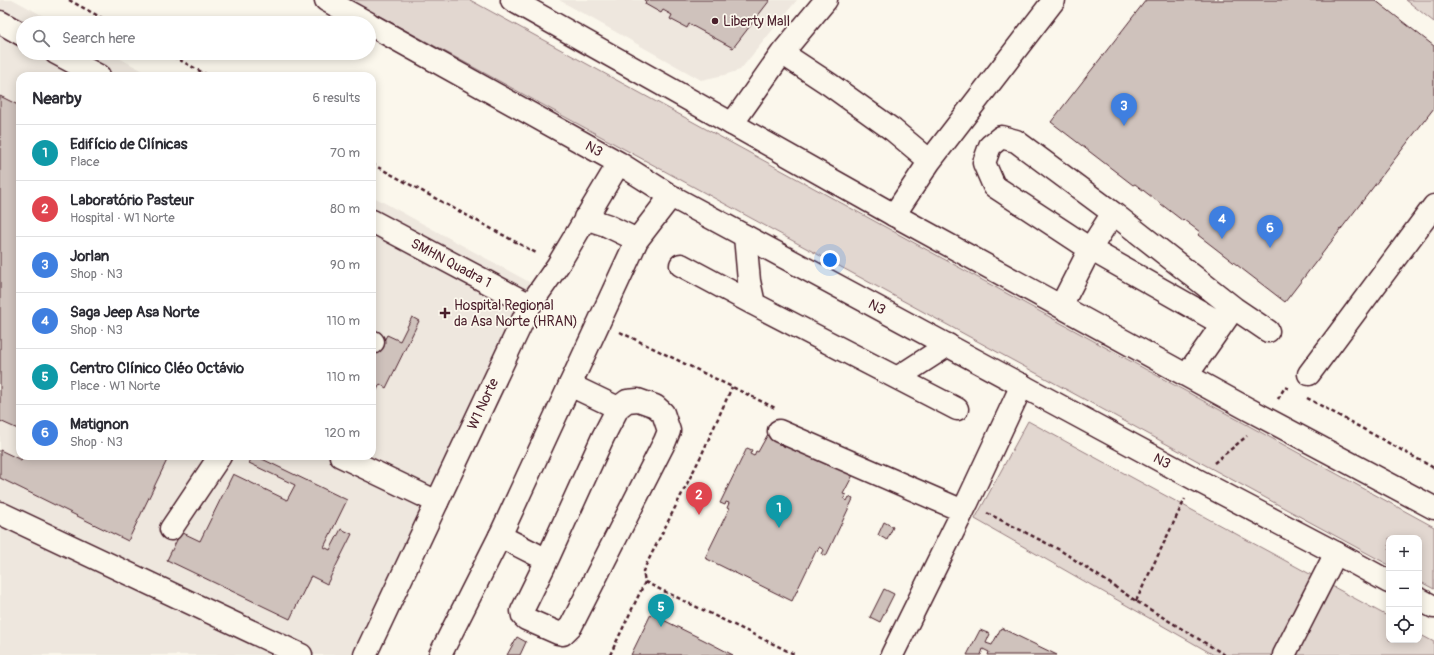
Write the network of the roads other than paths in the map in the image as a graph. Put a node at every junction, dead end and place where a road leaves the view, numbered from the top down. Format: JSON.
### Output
{"nodes":[{"id":1,"x":326,"y":0,"type":"edge"},
{"id":2,"x":512,"y":0,"type":"edge"},
{"id":3,"x":826,"y":0,"type":"edge"},
{"id":4,"x":1049,"y":2,"type":"edge"},
{"id":5,"x":355,"y":16,"type":"edge"},
{"id":6,"x":0,"y":22,"type":"edge"},
{"id":7,"x":376,"y":27,"type":"edge"},
{"id":8,"x":0,"y":30,"type":"edge"},
{"id":9,"x":16,"y":32,"type":"edge"},
{"id":10,"x":16,"y":34,"type":"edge"},
{"id":11,"x":782,"y":53,"type":"junction"},
{"id":12,"x":69,"y":60,"type":"edge"},
{"id":13,"x":92,"y":72,"type":"edge"},
{"id":14,"x":732,"y":124,"type":"junction"},
{"id":15,"x":930,"y":161,"type":"junction"},
{"id":16,"x":619,"y":163,"type":"junction"},
{"id":17,"x":671,"y":196,"type":"junction"},
{"id":18,"x":1434,"y":206,"type":"edge"},
{"id":19,"x":1113,"y":213,"type":"junction"},
{"id":20,"x":894,"y":215,"type":"junction"},
{"id":21,"x":585,"y":218,"type":"junction"},
{"id":22,"x":376,"y":223,"type":"edge"},
{"id":23,"x":745,"y":236,"type":"junction"},
{"id":24,"x":637,"y":240,"type":"junction"},
{"id":25,"x":1090,"y":249,"type":"junction"},
{"id":26,"x":681,"y":265,"type":"dead end"},
{"id":27,"x":754,"y":304,"type":"junction"},
{"id":28,"x":530,"y":305,"type":"junction"},
{"id":29,"x":1061,"y":306,"type":"junction"},
{"id":30,"x":1228,"y":316,"type":"junction"},
{"id":31,"x":1268,"y":331,"type":"dead end"},
{"id":32,"x":948,"y":345,"type":"junction"},
{"id":33,"x":1309,"y":374,"type":"dead end"},
{"id":34,"x":1187,"y":375,"type":"junction"},
{"id":35,"x":897,"y":378,"type":"junction"},
{"id":36,"x":570,"y":385,"type":"junction"},
{"id":37,"x":1022,"y":385,"type":"junction"},
{"id":38,"x":618,"y":408,"type":"junction"},
{"id":39,"x":957,"y":409,"type":"dead end"},
{"id":40,"x":779,"y":431,"type":"dead end"},
{"id":41,"x":217,"y":460,"type":"edge"},
{"id":42,"x":349,"y":460,"type":"edge"},
{"id":43,"x":437,"y":502,"type":"junction"},
{"id":44,"x":1434,"y":508,"type":"edge"},
{"id":45,"x":963,"y":511,"type":"junction"},
{"id":46,"x":0,"y":513,"type":"edge"},
{"id":47,"x":171,"y":529,"type":"dead end"},
{"id":48,"x":500,"y":536,"type":"junction"},
{"id":49,"x":1336,"y":553,"type":"junction"},
{"id":50,"x":547,"y":560,"type":"junction"},
{"id":51,"x":1386,"y":580,"type":"edge"},
{"id":52,"x":1422,"y":600,"type":"edge"},
{"id":53,"x":1434,"y":607,"type":"edge"},
{"id":54,"x":279,"y":650,"type":"edge"},
{"id":55,"x":301,"y":655,"type":"edge"},
{"id":56,"x":364,"y":655,"type":"edge"},
{"id":57,"x":440,"y":655,"type":"edge"},
{"id":58,"x":892,"y":655,"type":"edge"},
{"id":59,"x":1284,"y":655,"type":"edge"}],
"edges":[{"from":1,"to":5,"type":"main road","name":"N3"},
{"from":2,"to":14,"type":"main road"},
{"from":3,"to":11,"type":"main road"},
{"from":4,"to":15,"type":"main road"},
{"from":6,"to":9,"type":"main road"},
{"from":7,"to":16,"type":"main road","name":"N3"},
{"from":8,"to":10,"type":"main road"},
{"from":11,"to":14,"type":"main road"},
{"from":11,"to":15,"type":"main road"},
{"from":12,"to":13,"type":"main road"},
{"from":14,"to":20,"type":"main road"},
{"from":15,"to":20,"type":"main road"},
{"from":16,"to":17,"type":"main road","name":"N3"},
{"from":16,"to":21,"type":"main road","name":"W1 Norte"},
{"from":17,"to":23,"type":"main road","name":"N3"},
{"from":17,"to":24,"type":"main road"},
{"from":18,"to":33,"type":"main road"},
{"from":19,"to":25,"type":"main road"},
{"from":19,"to":25,"type":"main road"},
{"from":19,"to":30,"type":"main road"},
{"from":20,"to":29,"type":"main road"},
{"from":21,"to":24,"type":"main road"},
{"from":21,"to":28,"type":"main road","name":"W1 Norte"},
{"from":22,"to":28,"type":"main road","name":"SMHN Quadra 1"},
{"from":23,"to":27,"type":"main road"},
{"from":23,"to":32,"type":"main road","name":"N3"},
{"from":24,"to":36,"type":"main road"},
{"from":25,"to":29,"type":"main road"},
{"from":25,"to":30,"type":"main road"},
{"from":26,"to":27,"type":"main road"},
{"from":27,"to":35,"type":"main road"},
{"from":28,"to":43,"type":"main road","name":"W1 Norte"},
{"from":29,"to":34,"type":"main road"},
{"from":30,"to":31,"type":"main road"},
{"from":30,"to":34,"type":"main road"},
{"from":32,"to":35,"type":"main road"},
{"from":32,"to":37,"type":"main road","name":"N3"},
{"from":34,"to":44,"type":"main road"},
{"from":35,"to":39,"type":"main road"},
{"from":36,"to":38,"type":"main road"},
{"from":36,"to":48,"type":"main road"},
{"from":37,"to":45,"type":"main road"},
{"from":37,"to":49,"type":"main road","name":"N3"},
{"from":38,"to":50,"type":"main road"},
{"from":38,"to":50,"type":"main road"},
{"from":40,"to":45,"type":"main road"},
{"from":41,"to":47,"type":"main road"},
{"from":42,"to":43,"type":"main road"},
{"from":43,"to":56,"type":"main road","name":"W1 Norte"},
{"from":45,"to":58,"type":"main road"},
{"from":46,"to":54,"type":"main road"},
{"from":48,"to":50,"type":"main road"},
{"from":48,"to":57,"type":"main road"},
{"from":49,"to":51,"type":"main road","name":"N3"},
{"from":49,"to":59,"type":"main road"},
{"from":52,"to":53,"type":"main road"},
{"from":54,"to":55,"type":"main road"}]}
